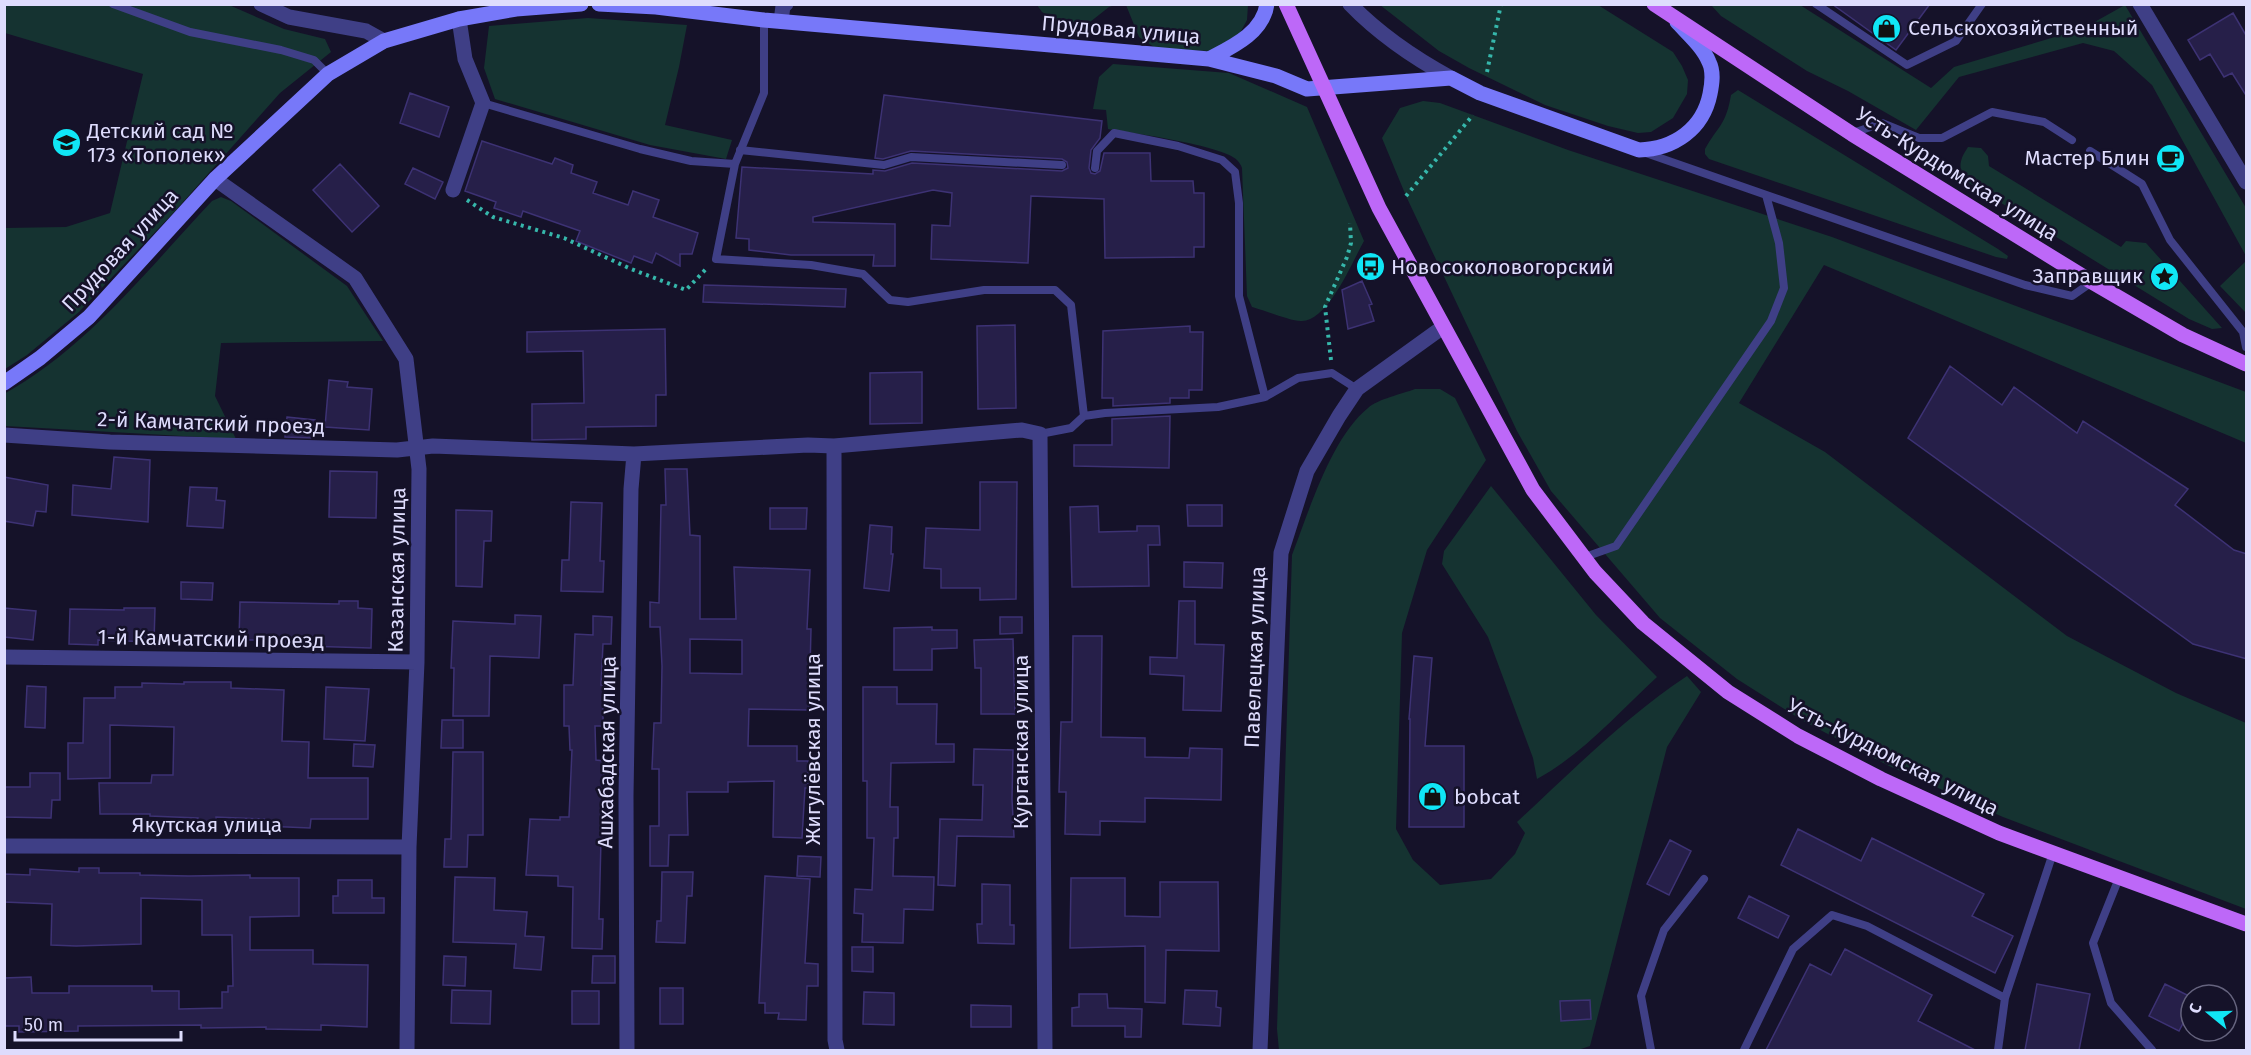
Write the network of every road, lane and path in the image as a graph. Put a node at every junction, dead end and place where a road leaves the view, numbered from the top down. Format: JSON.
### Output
{"nodes":[{"id":1,"x":113,"y":4,"type":"edge"},
{"id":2,"x":261,"y":4,"type":"edge"},
{"id":3,"x":580,"y":4,"type":"edge"},
{"id":4,"x":599,"y":4,"type":"edge"},
{"id":5,"x":786,"y":4,"type":"edge"},
{"id":6,"x":1268,"y":4,"type":"edge"},
{"id":7,"x":1286,"y":4,"type":"edge"},
{"id":8,"x":1350,"y":4,"type":"edge"},
{"id":9,"x":1501,"y":4,"type":"edge"},
{"id":10,"x":1654,"y":4,"type":"edge"},
{"id":11,"x":1816,"y":4,"type":"edge"},
{"id":12,"x":1982,"y":4,"type":"edge"},
{"id":13,"x":2140,"y":4,"type":"edge"},
{"id":14,"x":1673,"y":17,"type":"junction"},
{"id":15,"x":459,"y":19,"type":"junction"},
{"id":16,"x":764,"y":20,"type":"junction"},
{"id":17,"x":780,"y":21,"type":"junction"},
{"id":18,"x":384,"y":41,"type":"junction"},
{"id":19,"x":1209,"y":59,"type":"junction"},
{"id":20,"x":1488,"y":72,"type":"dead end"},
{"id":21,"x":328,"y":74,"type":"junction"},
{"id":22,"x":1451,"y":78,"type":"junction"},
{"id":23,"x":1326,"y":88,"type":"junction"},
{"id":24,"x":483,"y":103,"type":"junction"},
{"id":25,"x":1473,"y":115,"type":"dead end"},
{"id":26,"x":1852,"y":134,"type":"junction"},
{"id":27,"x":2072,"y":140,"type":"dead end"},
{"id":28,"x":1631,"y":148,"type":"junction"},
{"id":29,"x":740,"y":150,"type":"junction"},
{"id":30,"x":2090,"y":151,"type":"dead end"},
{"id":31,"x":735,"y":164,"type":"junction"},
{"id":32,"x":1062,"y":165,"type":"dead end"},
{"id":33,"x":1095,"y":168,"type":"dead end"},
{"id":34,"x":215,"y":179,"type":"junction"},
{"id":35,"x":2247,"y":182,"type":"edge"},
{"id":36,"x":453,"y":190,"type":"joint"},
{"id":37,"x":1766,"y":195,"type":"junction"},
{"id":38,"x":1406,"y":196,"type":"dead end"},
{"id":39,"x":1350,"y":223,"type":"dead end"},
{"id":40,"x":716,"y":259,"type":"junction"},
{"id":41,"x":2092,"y":282,"type":"junction"},
{"id":42,"x":1443,"y":327,"type":"junction"},
{"id":43,"x":2247,"y":347,"type":"edge"},
{"id":44,"x":2247,"y":364,"type":"edge"},
{"id":45,"x":1332,"y":372,"type":"junction"},
{"id":46,"x":4,"y":383,"type":"edge"},
{"id":47,"x":1357,"y":389,"type":"junction"},
{"id":48,"x":1265,"y":397,"type":"junction"},
{"id":49,"x":1084,"y":416,"type":"junction"},
{"id":50,"x":1040,"y":434,"type":"junction"},
{"id":51,"x":4,"y":435,"type":"edge"},
{"id":52,"x":834,"y":446,"type":"junction"},
{"id":53,"x":417,"y":448,"type":"junction"},
{"id":54,"x":634,"y":454,"type":"junction"},
{"id":55,"x":1585,"y":557,"type":"junction"},
{"id":56,"x":4,"y":657,"type":"edge"},
{"id":57,"x":417,"y":662,"type":"junction"},
{"id":58,"x":4,"y":846,"type":"edge"},
{"id":59,"x":409,"y":847,"type":"junction"},
{"id":60,"x":2053,"y":854,"type":"junction"},
{"id":61,"x":2119,"y":878,"type":"junction"},
{"id":62,"x":1704,"y":879,"type":"dead end"},
{"id":63,"x":2247,"y":924,"type":"edge"},
{"id":64,"x":2005,"y":998,"type":"junction"},
{"id":65,"x":407,"y":1050,"type":"edge"},
{"id":66,"x":627,"y":1050,"type":"edge"},
{"id":67,"x":837,"y":1050,"type":"edge"},
{"id":68,"x":1045,"y":1050,"type":"edge"},
{"id":69,"x":1260,"y":1050,"type":"edge"},
{"id":70,"x":1651,"y":1050,"type":"edge"},
{"id":71,"x":1744,"y":1050,"type":"edge"},
{"id":72,"x":1998,"y":1050,"type":"edge"},
{"id":73,"x":2152,"y":1050,"type":"edge"}],
"edges":[{"from":1,"to":21,"type":"lane"},
{"from":2,"to":18,"type":"street"},
{"from":3,"to":15,"type":"main road","name":"Прудовая улица"},
{"from":4,"to":16,"type":"main road","name":"Прудовая улица"},
{"from":5,"to":17,"type":"street"},
{"from":6,"to":19,"type":"main road","name":"Прудовая улица"},
{"from":7,"to":23,"type":"main road","name":"Усть-Курдюмская улица"},
{"from":8,"to":22,"type":"street"},
{"from":9,"to":20,"type":"path"},
{"from":10,"to":14,"type":"main road","name":"Усть-Курдюмская улица"},
{"from":11,"to":12,"type":"lane"},
{"from":13,"to":35,"type":"street"},
{"from":14,"to":26,"type":"main road","name":"Усть-Курдюмская улица"},
{"from":14,"to":28,"type":"main road"},
{"from":15,"to":18,"type":"main road","name":"Прудовая улица"},
{"from":15,"to":24,"type":"street"},
{"from":16,"to":17,"type":"main road","name":"Прудовая улица"},
{"from":16,"to":29,"type":"lane"},
{"from":17,"to":19,"type":"main road","name":"Прудовая улица"},
{"from":18,"to":21,"type":"main road","name":"Прудовая улица"},
{"from":19,"to":23,"type":"main road","name":"Прудовая улица"},
{"from":21,"to":34,"type":"main road","name":"Прудовая улица"},
{"from":22,"to":23,"type":"main road","name":"Прудовая улица"},
{"from":22,"to":28,"type":"main road"},
{"from":23,"to":42,"type":"main road","name":"Усть-Курдюмская улица"},
{"from":24,"to":31,"type":"lane"},
{"from":24,"to":36,"type":"street"},
{"from":25,"to":38,"type":"path"},
{"from":26,"to":27,"type":"lane"},
{"from":26,"to":41,"type":"main road","name":"Усть-Курдюмская улица"},
{"from":28,"to":37,"type":"lane"},
{"from":29,"to":31,"type":"lane"},
{"from":29,"to":32,"type":"lane"},
{"from":30,"to":43,"type":"lane"},
{"from":31,"to":40,"type":"lane"},
{"from":33,"to":48,"type":"lane"},
{"from":34,"to":46,"type":"main road","name":"Прудовая улица"},
{"from":34,"to":53,"type":"street","name":"Казанская улица"},
{"from":36,"to":40,"type":"path"},
{"from":37,"to":41,"type":"lane"},
{"from":37,"to":55,"type":"lane"},
{"from":39,"to":45,"type":"path"},
{"from":40,"to":49,"type":"lane"},
{"from":41,"to":44,"type":"main road","name":"Усть-Курдюмская улица"},
{"from":42,"to":47,"type":"street","name":"Павелецкая улица"},
{"from":42,"to":55,"type":"main road","name":"Усть-Курдюмская улица"},
{"from":45,"to":47,"type":"lane"},
{"from":45,"to":48,"type":"lane"},
{"from":47,"to":69,"type":"street","name":"Павелецкая улица"},
{"from":48,"to":49,"type":"lane"},
{"from":49,"to":50,"type":"lane"},
{"from":50,"to":52,"type":"street"},
{"from":50,"to":68,"type":"street","name":"Курганская улица"},
{"from":51,"to":53,"type":"street","name":"2-й Камчатский проезд"},
{"from":52,"to":54,"type":"street"},
{"from":52,"to":67,"type":"street","name":"Жигулёвская улица"},
{"from":53,"to":54,"type":"street"},
{"from":53,"to":57,"type":"street","name":"Казанская улица"},
{"from":54,"to":66,"type":"street","name":"Ашхабадская улица"},
{"from":55,"to":60,"type":"main road","name":"Усть-Курдюмская улица"},
{"from":56,"to":57,"type":"street","name":"1-й Камчатский проезд"},
{"from":57,"to":59,"type":"street","name":"Казанская улица"},
{"from":58,"to":59,"type":"street","name":"Якутская улица"},
{"from":59,"to":65,"type":"street","name":"Казанская улица"},
{"from":60,"to":61,"type":"main road","name":"Усть-Курдюмская улица"},
{"from":60,"to":64,"type":"lane"},
{"from":61,"to":63,"type":"main road","name":"Усть-Курдюмская улица"},
{"from":61,"to":73,"type":"lane"},
{"from":62,"to":70,"type":"lane"},
{"from":64,"to":71,"type":"lane"},
{"from":64,"to":72,"type":"lane"}]}
